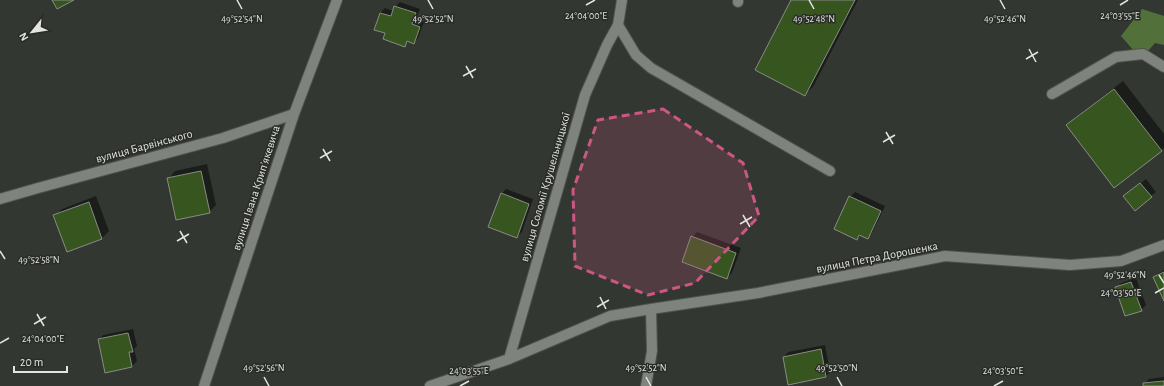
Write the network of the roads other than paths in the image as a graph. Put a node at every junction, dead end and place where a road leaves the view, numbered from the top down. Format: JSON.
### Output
{"nodes":[{"id":1,"x":337,"y":0,"type":"edge"},
{"id":2,"x":622,"y":0,"type":"edge"},
{"id":3,"x":618,"y":25,"type":"junction"},
{"id":4,"x":1164,"y":67,"type":"edge"},
{"id":5,"x":1052,"y":94,"type":"dead end"},
{"id":6,"x":294,"y":114,"type":"junction"},
{"id":7,"x":830,"y":171,"type":"dead end"},
{"id":8,"x":0,"y":199,"type":"edge"},
{"id":9,"x":1160,"y":247,"type":"edge"},
{"id":10,"x":651,"y":309,"type":"junction"},
{"id":11,"x":509,"y":359,"type":"junction"},
{"id":12,"x":204,"y":386,"type":"edge"},
{"id":13,"x":430,"y":386,"type":"edge"},
{"id":14,"x":646,"y":386,"type":"edge"}],
"edges":[{"from":1,"to":6,"type":"street","name":"вулиця Івана Крипʼякевича"},
{"from":2,"to":3,"type":"street","name":"вулиця Соломії Крушельницької"},
{"from":3,"to":7,"type":"street"},
{"from":3,"to":11,"type":"street","name":"вулиця Соломії Крушельницької"},
{"from":4,"to":5,"type":"street"},
{"from":6,"to":8,"type":"street","name":"вулиця Барвінського"},
{"from":6,"to":12,"type":"street","name":"вулиця Івана Крипʼякевича"},
{"from":9,"to":10,"type":"street","name":"вулиця Петра Дорошенка"},
{"from":10,"to":11,"type":"street","name":"вулиця Петра Дорошенка"},
{"from":10,"to":14,"type":"street"},
{"from":11,"to":13,"type":"street","name":"вулиця Петра Дорошенка"}]}
